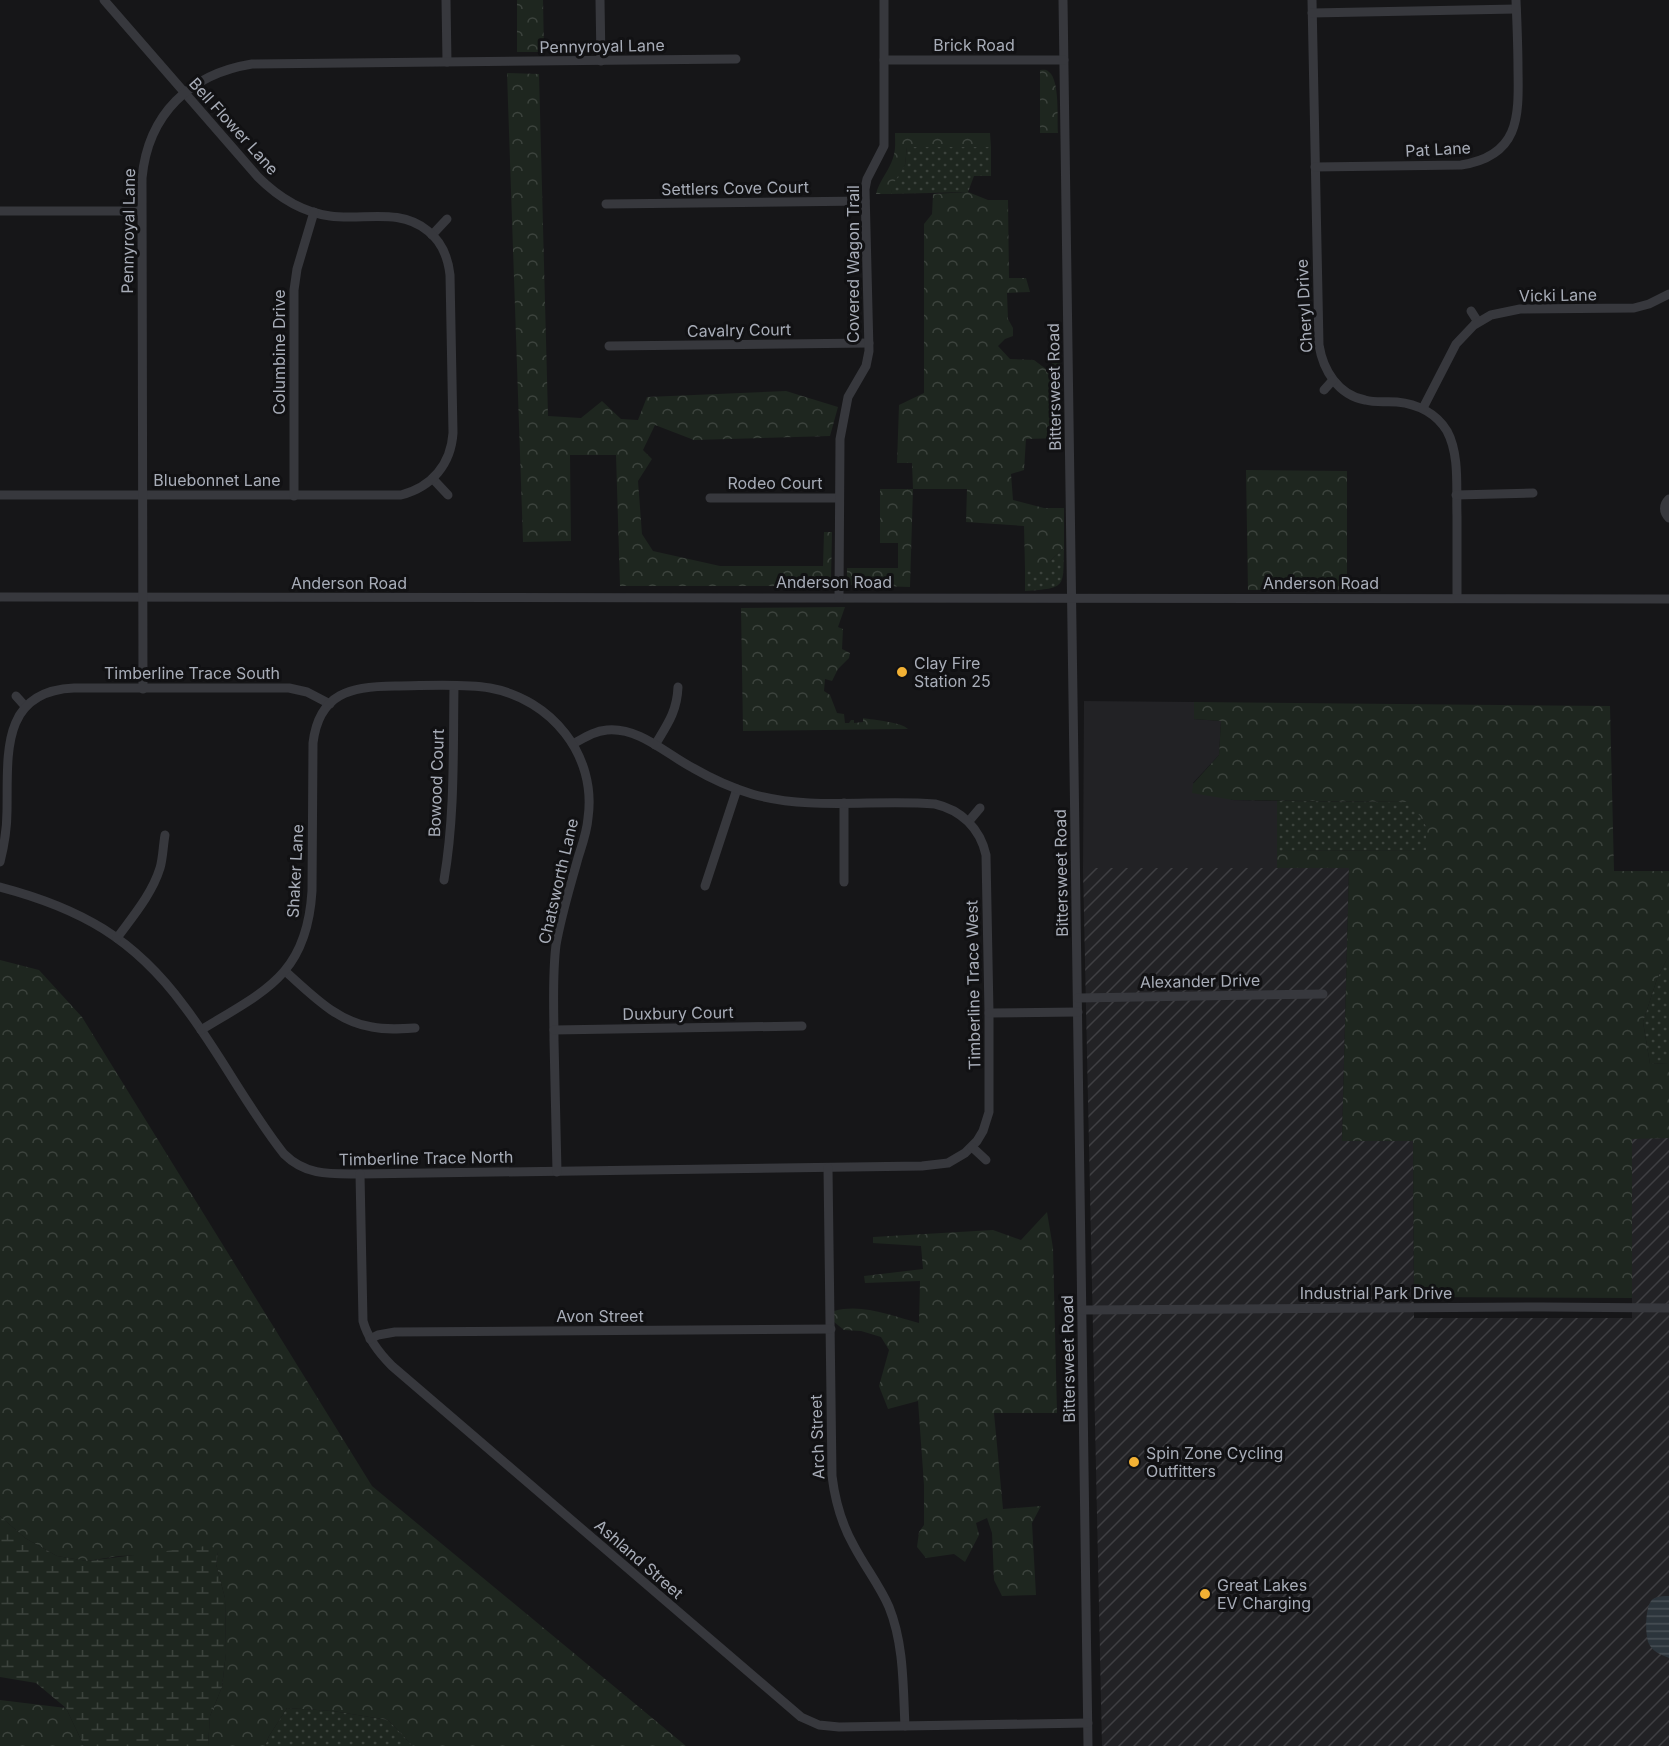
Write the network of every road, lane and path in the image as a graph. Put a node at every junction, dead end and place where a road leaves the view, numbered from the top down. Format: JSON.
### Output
{"nodes":[{"id":1,"x":104,"y":0,"type":"edge"},
{"id":2,"x":446,"y":0,"type":"edge"},
{"id":3,"x":600,"y":0,"type":"edge"},
{"id":4,"x":884,"y":0,"type":"edge"},
{"id":5,"x":1063,"y":0,"type":"edge"},
{"id":6,"x":1312,"y":0,"type":"edge"},
{"id":7,"x":1516,"y":5,"type":"edge"},
{"id":8,"x":1312,"y":13,"type":"junction"},
{"id":9,"x":736,"y":59,"type":"dead end"},
{"id":10,"x":601,"y":60,"type":"junction"},
{"id":11,"x":884,"y":60,"type":"junction"},
{"id":12,"x":1064,"y":60,"type":"junction"},
{"id":13,"x":447,"y":62,"type":"junction"},
{"id":14,"x":184,"y":92,"type":"junction"},
{"id":15,"x":1315,"y":167,"type":"junction"},
{"id":16,"x":865,"y":201,"type":"junction"},
{"id":17,"x":606,"y":204,"type":"dead end"},
{"id":18,"x":0,"y":211,"type":"edge"},
{"id":19,"x":141,"y":211,"type":"junction"},
{"id":20,"x":314,"y":212,"type":"junction"},
{"id":21,"x":447,"y":219,"type":"dead end"},
{"id":22,"x":432,"y":234,"type":"junction"},
{"id":23,"x":1669,"y":294,"type":"edge"},
{"id":24,"x":1471,"y":310,"type":"dead end"},
{"id":25,"x":1478,"y":322,"type":"junction"},
{"id":26,"x":869,"y":342,"type":"junction"},
{"id":27,"x":609,"y":346,"type":"dead end"},
{"id":28,"x":1334,"y":380,"type":"junction"},
{"id":29,"x":1324,"y":390,"type":"dead end"},
{"id":30,"x":1423,"y":408,"type":"junction"},
{"id":31,"x":431,"y":480,"type":"junction"},
{"id":32,"x":1533,"y":493,"type":"dead end"},
{"id":33,"x":0,"y":495,"type":"edge"},
{"id":34,"x":141,"y":495,"type":"junction"},
{"id":35,"x":448,"y":495,"type":"dead end"},
{"id":36,"x":1456,"y":495,"type":"junction"},
{"id":37,"x":294,"y":496,"type":"junction"},
{"id":38,"x":710,"y":498,"type":"dead end"},
{"id":39,"x":839,"y":498,"type":"junction"},
{"id":40,"x":1669,"y":499,"type":"edge"},
{"id":41,"x":1669,"y":518,"type":"edge"},
{"id":42,"x":0,"y":597,"type":"edge"},
{"id":43,"x":839,"y":597,"type":"junction"},
{"id":44,"x":1072,"y":597,"type":"junction"},
{"id":45,"x":142,"y":598,"type":"junction"},
{"id":46,"x":1457,"y":598,"type":"junction"},
{"id":47,"x":1669,"y":598,"type":"edge"},
{"id":48,"x":454,"y":686,"type":"junction"},
{"id":49,"x":678,"y":687,"type":"dead end"},
{"id":50,"x":143,"y":688,"type":"junction"},
{"id":51,"x":16,"y":696,"type":"dead end"},
{"id":52,"x":330,"y":704,"type":"junction"},
{"id":53,"x":22,"y":710,"type":"junction"},
{"id":54,"x":573,"y":744,"type":"junction"},
{"id":55,"x":655,"y":745,"type":"junction"},
{"id":56,"x":737,"y":789,"type":"junction"},
{"id":57,"x":844,"y":803,"type":"junction"},
{"id":58,"x":980,"y":808,"type":"dead end"},
{"id":59,"x":969,"y":821,"type":"junction"},
{"id":60,"x":165,"y":835,"type":"dead end"},
{"id":61,"x":0,"y":862,"type":"edge"},
{"id":62,"x":444,"y":880,"type":"dead end"},
{"id":63,"x":844,"y":882,"type":"dead end"},
{"id":64,"x":705,"y":886,"type":"dead end"},
{"id":65,"x":0,"y":887,"type":"edge"},
{"id":66,"x":117,"y":938,"type":"junction"},
{"id":67,"x":285,"y":971,"type":"junction"},
{"id":68,"x":1323,"y":994,"type":"dead end"},
{"id":69,"x":1078,"y":998,"type":"junction"},
{"id":70,"x":1078,"y":1012,"type":"junction"},
{"id":71,"x":989,"y":1013,"type":"junction"},
{"id":72,"x":802,"y":1026,"type":"dead end"},
{"id":73,"x":415,"y":1028,"type":"dead end"},
{"id":74,"x":201,"y":1030,"type":"junction"},
{"id":75,"x":554,"y":1030,"type":"junction"},
{"id":76,"x":972,"y":1147,"type":"junction"},
{"id":77,"x":986,"y":1160,"type":"dead end"},
{"id":78,"x":828,"y":1168,"type":"junction"},
{"id":79,"x":557,"y":1172,"type":"junction"},
{"id":80,"x":360,"y":1174,"type":"junction"},
{"id":81,"x":1669,"y":1308,"type":"edge"},
{"id":82,"x":1083,"y":1310,"type":"junction"},
{"id":83,"x":831,"y":1329,"type":"junction"},
{"id":84,"x":370,"y":1339,"type":"junction"},
{"id":85,"x":1088,"y":1723,"type":"junction"},
{"id":86,"x":905,"y":1726,"type":"junction"},
{"id":87,"x":1088,"y":1746,"type":"edge"}],
"edges":[{"from":1,"to":14,"type":"street","name":"Bell Flower Lane"},
{"from":2,"to":13,"type":"street"},
{"from":3,"to":10,"type":"street"},
{"from":4,"to":11,"type":"street","name":"Covered Wagon Trail"},
{"from":5,"to":12,"type":"street","name":"Bittersweet Road"},
{"from":6,"to":8,"type":"street","name":"Cheryl Drive"},
{"from":7,"to":8,"type":"street"},
{"from":7,"to":15,"type":"street","name":"Pat Lane"},
{"from":8,"to":15,"type":"street","name":"Cheryl Drive"},
{"from":9,"to":10,"type":"street","name":"Pennyroyal Lane"},
{"from":10,"to":13,"type":"street","name":"Pennyroyal Lane"},
{"from":11,"to":12,"type":"street","name":"Brick Road"},
{"from":11,"to":16,"type":"street","name":"Covered Wagon Trail"},
{"from":12,"to":44,"type":"street","name":"Bittersweet Road"},
{"from":13,"to":14,"type":"street","name":"Pennyroyal Lane"},
{"from":14,"to":19,"type":"street","name":"Pennyroyal Lane"},
{"from":14,"to":20,"type":"street","name":"Bell Flower Lane"},
{"from":15,"to":28,"type":"street","name":"Cheryl Drive"},
{"from":16,"to":17,"type":"street","name":"Settlers Cove Court"},
{"from":16,"to":26,"type":"street","name":"Covered Wagon Trail"},
{"from":18,"to":19,"type":"street"},
{"from":19,"to":34,"type":"street","name":"Pennyroyal Lane"},
{"from":20,"to":22,"type":"street","name":"Bell Flower Lane"},
{"from":20,"to":37,"type":"street","name":"Columbine Drive"},
{"from":21,"to":22,"type":"street"},
{"from":22,"to":31,"type":"street","name":"Bell Flower Lane"},
{"from":23,"to":25,"type":"street","name":"Vicki Lane"},
{"from":24,"to":25,"type":"street"},
{"from":25,"to":30,"type":"street","name":"Vicki Lane"},
{"from":26,"to":27,"type":"street","name":"Cavalry Court"},
{"from":26,"to":39,"type":"street","name":"Covered Wagon Trail"},
{"from":28,"to":29,"type":"street"},
{"from":28,"to":30,"type":"street","name":"Cheryl Drive"},
{"from":30,"to":36,"type":"street"},
{"from":31,"to":35,"type":"street"},
{"from":31,"to":37,"type":"street","name":"Bluebonnet Lane"},
{"from":32,"to":36,"type":"street"},
{"from":33,"to":34,"type":"street","name":"Bluebonnet Lane"},
{"from":34,"to":37,"type":"street","name":"Bluebonnet Lane"},
{"from":34,"to":45,"type":"street","name":"Pennyroyal Lane"},
{"from":36,"to":46,"type":"street"},
{"from":38,"to":39,"type":"street","name":"Rodeo Court"},
{"from":39,"to":43,"type":"street","name":"Covered Wagon Trail"},
{"from":40,"to":41,"type":"street"},
{"from":42,"to":45,"type":"street","name":"Anderson Road"},
{"from":43,"to":44,"type":"street","name":"Anderson Road"},
{"from":43,"to":45,"type":"street","name":"Anderson Road"},
{"from":44,"to":46,"type":"street","name":"Anderson Road"},
{"from":44,"to":69,"type":"street","name":"Bittersweet Road"},
{"from":45,"to":50,"type":"street","name":"Pennyroyal Lane"},
{"from":46,"to":47,"type":"street","name":"Anderson Road"},
{"from":48,"to":52,"type":"street"},
{"from":48,"to":54,"type":"street"},
{"from":48,"to":62,"type":"street","name":"Bowood Court"},
{"from":49,"to":55,"type":"street"},
{"from":50,"to":52,"type":"street","name":"Timberline Trace South"},
{"from":50,"to":53,"type":"street","name":"Timberline Trace South"},
{"from":51,"to":53,"type":"street"},
{"from":52,"to":67,"type":"street","name":"Shaker Lane"},
{"from":53,"to":61,"type":"street"},
{"from":54,"to":55,"type":"street"},
{"from":54,"to":75,"type":"street","name":"Chatsworth Lane"},
{"from":55,"to":56,"type":"street"},
{"from":56,"to":57,"type":"street"},
{"from":56,"to":64,"type":"street"},
{"from":57,"to":59,"type":"street"},
{"from":57,"to":63,"type":"street"},
{"from":58,"to":59,"type":"street"},
{"from":59,"to":71,"type":"street","name":"Timberline Trace West"},
{"from":60,"to":66,"type":"street"},
{"from":65,"to":66,"type":"street","name":"Timberline Trace North"},
{"from":66,"to":74,"type":"street","name":"Timberline Trace North"},
{"from":67,"to":73,"type":"street"},
{"from":67,"to":74,"type":"street","name":"Shaker Lane"},
{"from":68,"to":69,"type":"street","name":"Alexander Drive"},
{"from":69,"to":70,"type":"street","name":"Bittersweet Road"},
{"from":70,"to":71,"type":"street"},
{"from":70,"to":82,"type":"street","name":"Bittersweet Road"},
{"from":71,"to":76,"type":"street","name":"Timberline Trace West"},
{"from":72,"to":75,"type":"street","name":"Duxbury Court"},
{"from":74,"to":80,"type":"street","name":"Timberline Trace North"},
{"from":75,"to":79,"type":"street","name":"Chatsworth Lane"},
{"from":76,"to":77,"type":"street"},
{"from":76,"to":78,"type":"street","name":"Timberline Trace North"},
{"from":78,"to":79,"type":"street","name":"Timberline Trace North"},
{"from":78,"to":83,"type":"street","name":"Arch Street"},
{"from":79,"to":80,"type":"street","name":"Timberline Trace North"},
{"from":80,"to":84,"type":"street","name":"Ashland Street"},
{"from":81,"to":82,"type":"street","name":"Industrial Park Drive"},
{"from":82,"to":85,"type":"street","name":"Bittersweet Road"},
{"from":83,"to":84,"type":"street","name":"Avon Street"},
{"from":83,"to":86,"type":"street","name":"Arch Street"},
{"from":84,"to":86,"type":"street","name":"Ashland Street"},
{"from":85,"to":86,"type":"street","name":"Ashland Street"},
{"from":85,"to":87,"type":"street","name":"Bittersweet Road"}]}
